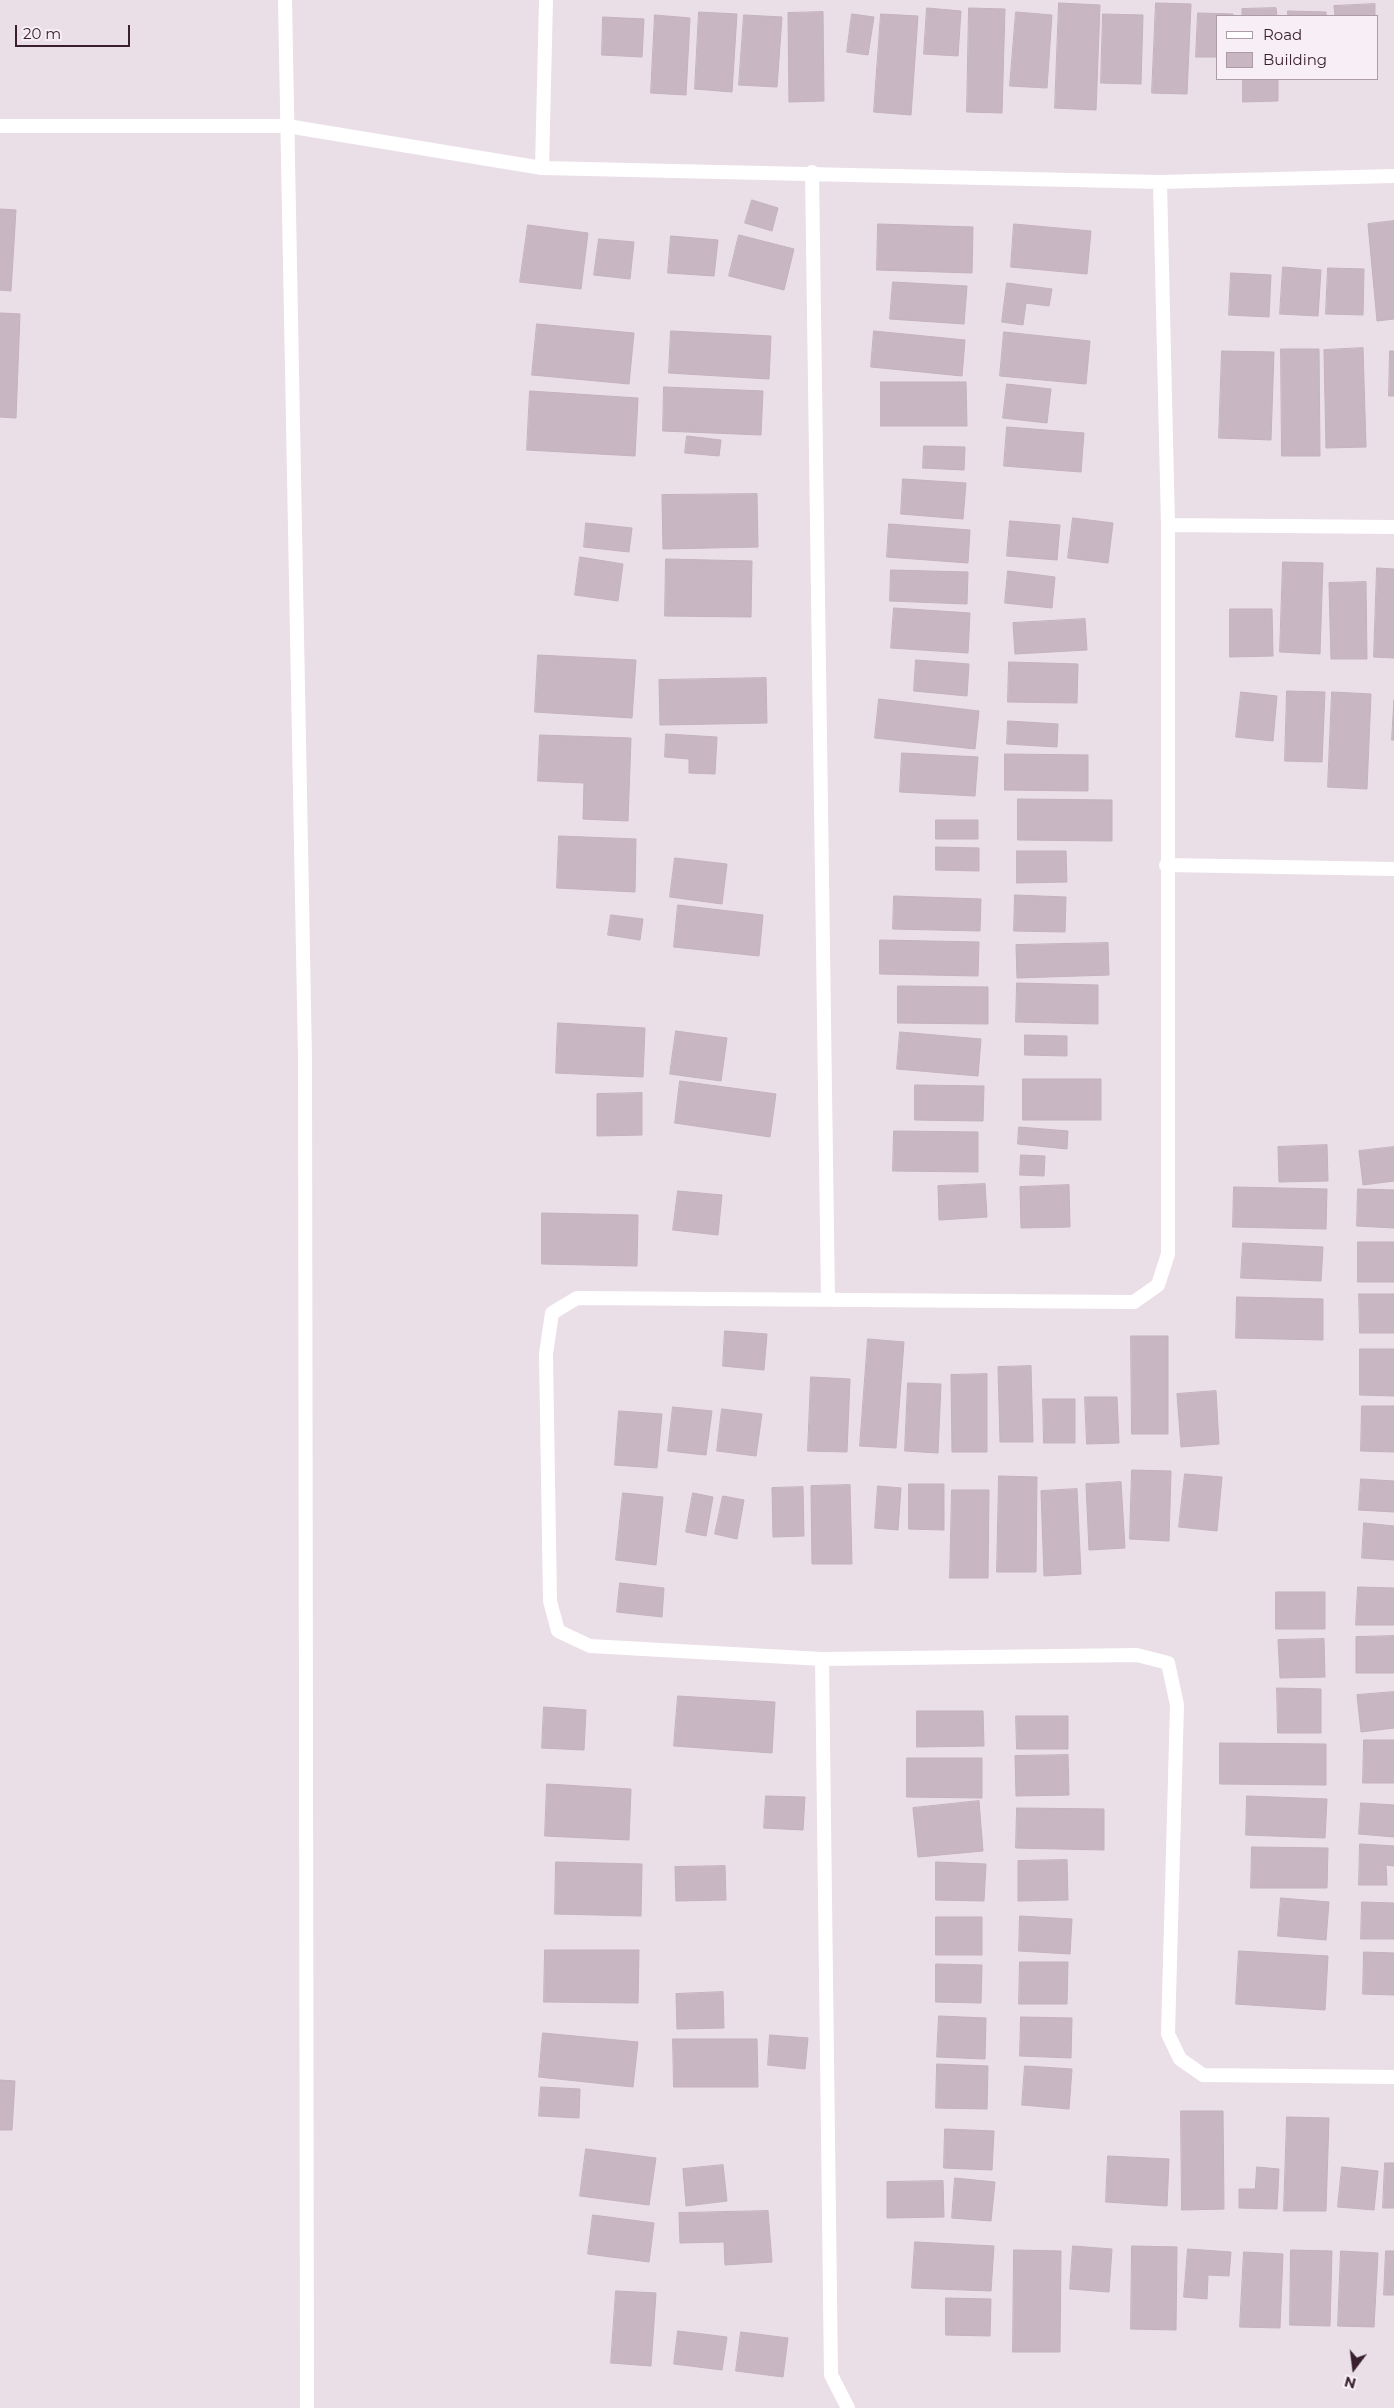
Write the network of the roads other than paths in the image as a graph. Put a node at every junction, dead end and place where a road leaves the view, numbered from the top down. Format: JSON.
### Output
{"nodes":[{"id":1,"x":285,"y":0,"type":"edge"},
{"id":2,"x":546,"y":0,"type":"edge"},
{"id":3,"x":0,"y":126,"type":"edge"},
{"id":4,"x":286,"y":126,"type":"junction"},
{"id":5,"x":542,"y":168,"type":"junction"},
{"id":6,"x":812,"y":172,"type":"junction"},
{"id":7,"x":1394,"y":176,"type":"edge"},
{"id":8,"x":1160,"y":182,"type":"junction"},
{"id":9,"x":1168,"y":525,"type":"junction"},
{"id":10,"x":1394,"y":527,"type":"edge"},
{"id":11,"x":1166,"y":865,"type":"junction"},
{"id":12,"x":1394,"y":869,"type":"edge"},
{"id":13,"x":828,"y":1300,"type":"junction"},
{"id":14,"x":822,"y":1659,"type":"junction"},
{"id":15,"x":1394,"y":2077,"type":"edge"},
{"id":16,"x":307,"y":2408,"type":"edge"},
{"id":17,"x":848,"y":2408,"type":"edge"}],
"edges":[{"from":1,"to":4,"type":"street"},
{"from":2,"to":5,"type":"street"},
{"from":3,"to":4,"type":"street"},
{"from":4,"to":5,"type":"street"},
{"from":4,"to":16,"type":"street"},
{"from":5,"to":6,"type":"street"},
{"from":6,"to":8,"type":"street"},
{"from":6,"to":13,"type":"street"},
{"from":7,"to":8,"type":"street"},
{"from":8,"to":9,"type":"street"},
{"from":9,"to":10,"type":"street"},
{"from":9,"to":11,"type":"street"},
{"from":11,"to":12,"type":"street"},
{"from":11,"to":13,"type":"street"},
{"from":13,"to":14,"type":"street"},
{"from":14,"to":15,"type":"street"},
{"from":14,"to":17,"type":"street"}]}
